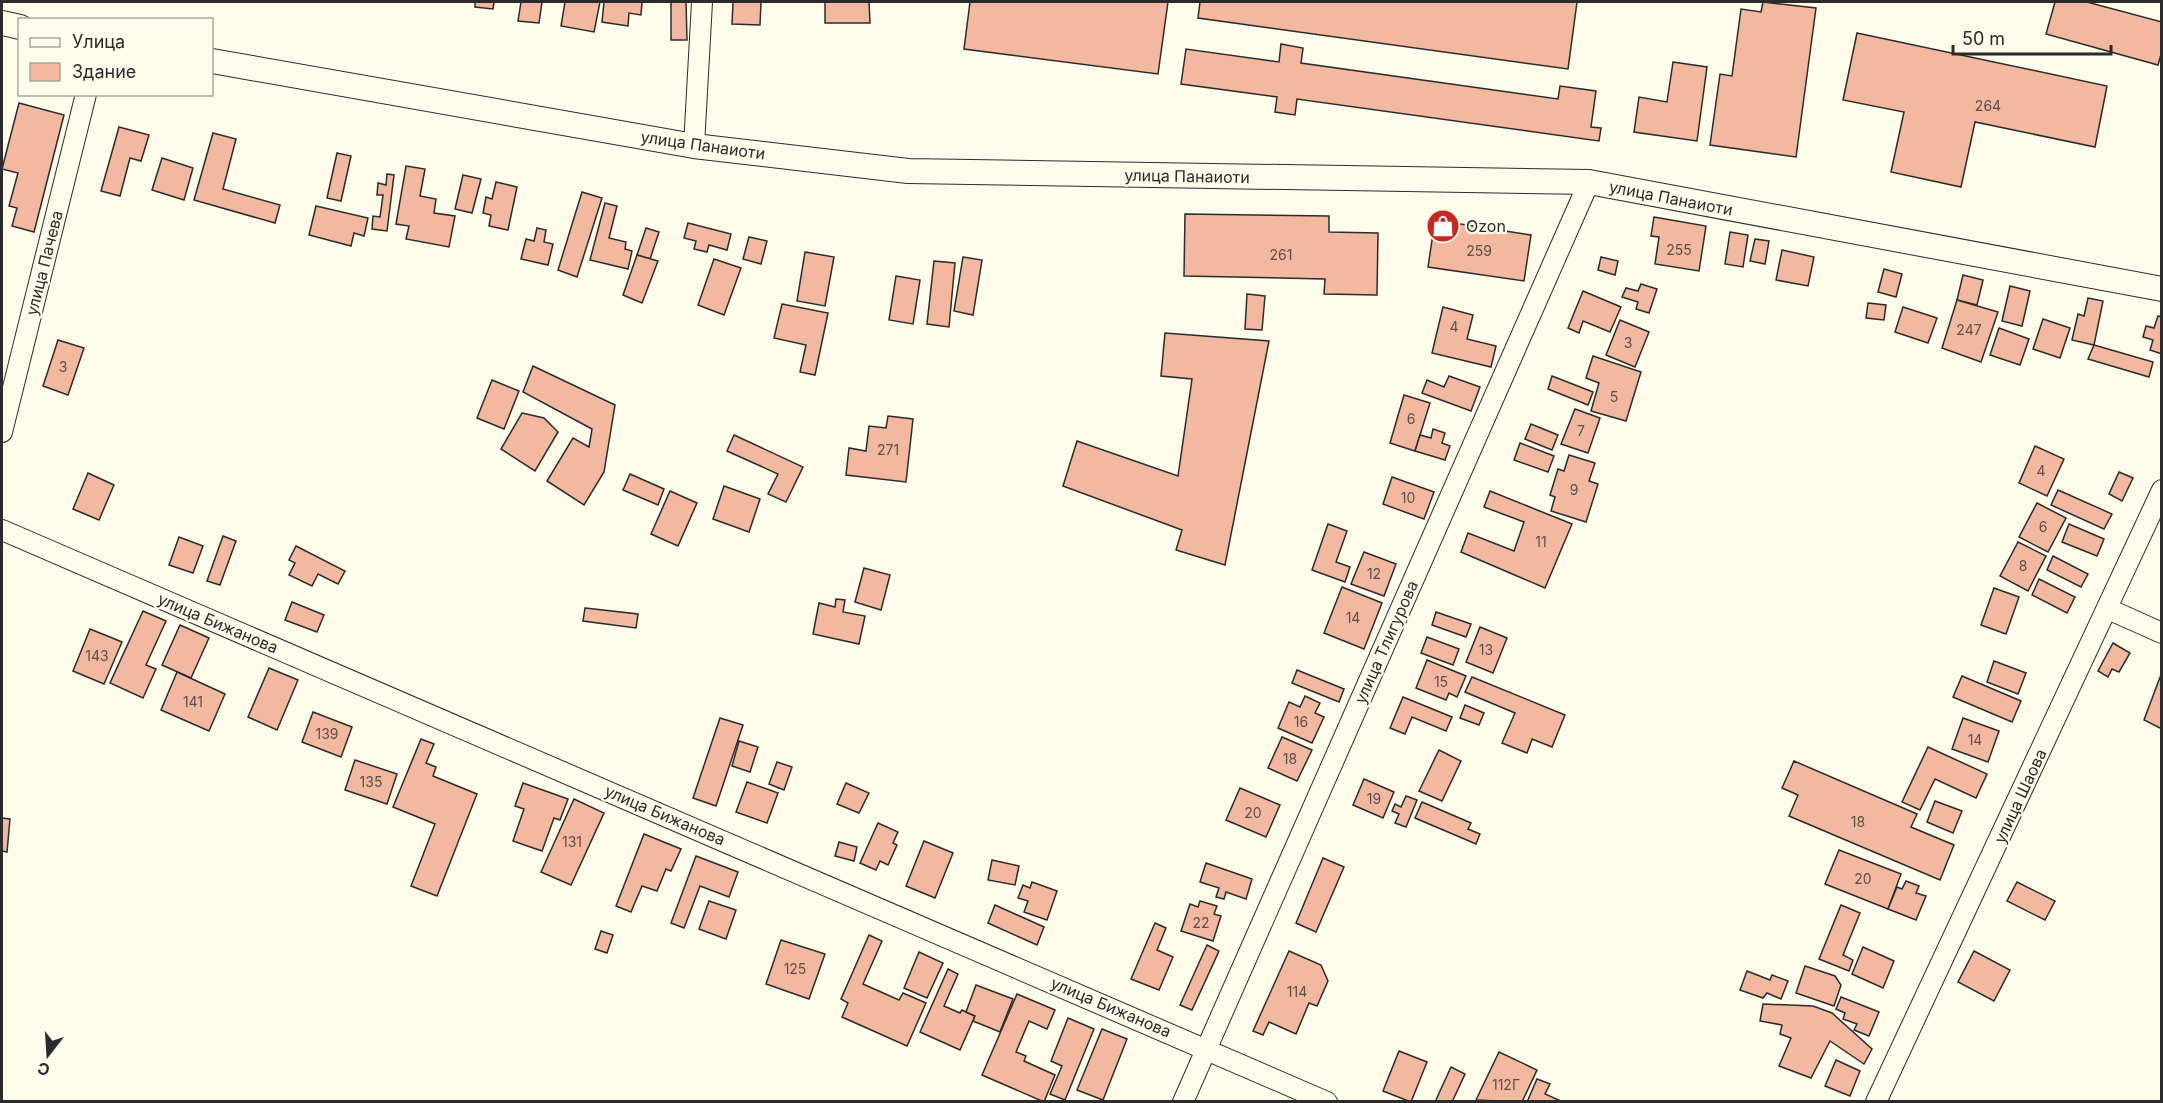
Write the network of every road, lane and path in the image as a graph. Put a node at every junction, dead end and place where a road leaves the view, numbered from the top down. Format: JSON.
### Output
{"nodes":[{"id":1,"x":702,"y":2,"type":"edge"},
{"id":2,"x":2,"y":23,"type":"edge"},
{"id":3,"x":18,"y":27,"type":"edge"},
{"id":4,"x":213,"y":61,"type":"edge"},
{"id":5,"x":86,"y":96,"type":"edge"},
{"id":6,"x":694,"y":146,"type":"junction"},
{"id":7,"x":1589,"y":182,"type":"junction"},
{"id":8,"x":2162,"y":289,"type":"edge"},
{"id":9,"x":2,"y":432,"type":"edge"},
{"id":10,"x":2162,"y":490,"type":"edge"},
{"id":11,"x":2,"y":530,"type":"edge"},
{"id":12,"x":2108,"y":609,"type":"junction"},
{"id":13,"x":2162,"y":633,"type":"edge"},
{"id":14,"x":1207,"y":1048,"type":"junction"},
{"id":15,"x":1183,"y":1101,"type":"edge"},
{"id":16,"x":1327,"y":1101,"type":"edge"},
{"id":17,"x":1876,"y":1101,"type":"edge"}],
"edges":[{"from":1,"to":6,"type":"street"},
{"from":2,"to":3,"type":"street"},
{"from":4,"to":6,"type":"street","name":"улица Панаиоти"},
{"from":5,"to":9,"type":"street","name":"улица Пачева"},
{"from":6,"to":7,"type":"street","name":"улица Панаиоти"},
{"from":7,"to":8,"type":"street","name":"улица Панаиоти"},
{"from":7,"to":14,"type":"street","name":"улица Тлигурова"},
{"from":10,"to":12,"type":"street","name":"улица Шаова"},
{"from":11,"to":14,"type":"street","name":"улица Бижанова"},
{"from":12,"to":13,"type":"street"},
{"from":12,"to":17,"type":"street","name":"улица Шаова"},
{"from":14,"to":15,"type":"street","name":"улица Тлигурова"},
{"from":14,"to":16,"type":"street","name":"улица Бижанова"}]}
